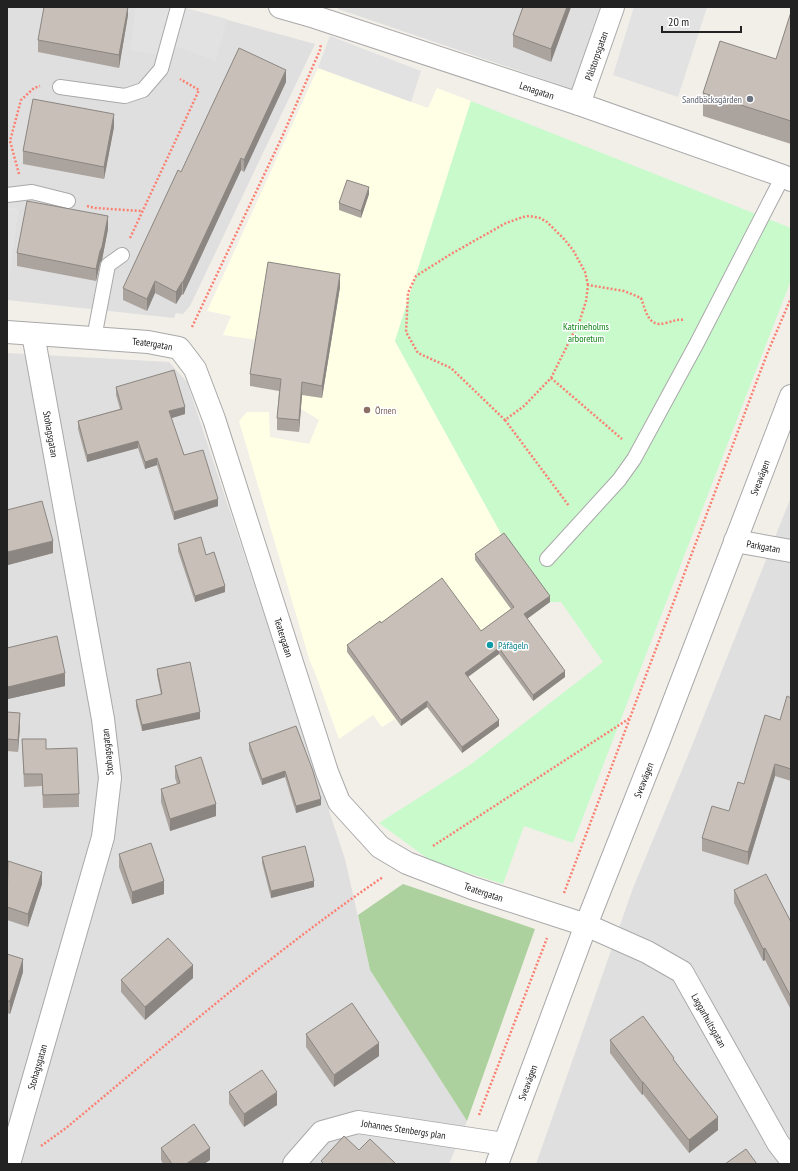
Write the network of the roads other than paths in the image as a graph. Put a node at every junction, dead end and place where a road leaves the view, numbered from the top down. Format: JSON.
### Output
{"nodes":[{"id":1,"x":178,"y":7,"type":"edge"},
{"id":2,"x":280,"y":7,"type":"edge"},
{"id":3,"x":613,"y":7,"type":"edge"},
{"id":4,"x":316,"y":12,"type":"edge"},
{"id":5,"x":60,"y":87,"type":"road end"},
{"id":6,"x":578,"y":104,"type":"junction"},
{"id":7,"x":787,"y":178,"type":"edge"},
{"id":8,"x":7,"y":195,"type":"edge"},
{"id":9,"x":68,"y":201,"type":"road end"},
{"id":10,"x":122,"y":255,"type":"road end"},
{"id":11,"x":7,"y":332,"type":"edge"},
{"id":12,"x":32,"y":334,"type":"junction"},
{"id":13,"x":94,"y":338,"type":"junction"},
{"id":14,"x":791,"y":396,"type":"edge"},
{"id":15,"x":736,"y":541,"type":"junction"},
{"id":16,"x":791,"y":551,"type":"edge"},
{"id":17,"x":547,"y":559,"type":"dead end"},
{"id":18,"x":586,"y":925,"type":"junction"},
{"id":19,"x":500,"y":1154,"type":"edge"},
{"id":20,"x":791,"y":1160,"type":"edge"},
{"id":21,"x":9,"y":1163,"type":"edge"},
{"id":22,"x":294,"y":1164,"type":"edge"}],
"edges":[{"from":1,"to":5,"type":"lane"},
{"from":2,"to":4,"type":"street","name":"Lenagatan"},
{"from":3,"to":6,"type":"street","name":"Pålstorpsgatan"},
{"from":4,"to":6,"type":"street","name":"Lenagatan"},
{"from":6,"to":7,"type":"street","name":"Lenagatan"},
{"from":7,"to":17,"type":"lane"},
{"from":8,"to":9,"type":"lane"},
{"from":10,"to":13,"type":"lane"},
{"from":11,"to":12,"type":"street","name":"Teatergatan"},
{"from":12,"to":13,"type":"street","name":"Teatergatan"},
{"from":12,"to":21,"type":"street","name":"Stohagsgatan"},
{"from":13,"to":18,"type":"street","name":"Teatergatan"},
{"from":14,"to":15,"type":"street","name":"Sveavägen"},
{"from":15,"to":16,"type":"street","name":"Parkgatan"},
{"from":15,"to":18,"type":"street","name":"Sveavägen"},
{"from":18,"to":19,"type":"street","name":"Sveavägen"},
{"from":18,"to":20,"type":"street","name":"Laggarhultsgatan"},
{"from":19,"to":22,"type":"street","name":"Johannes Stenbergs plan"}]}
